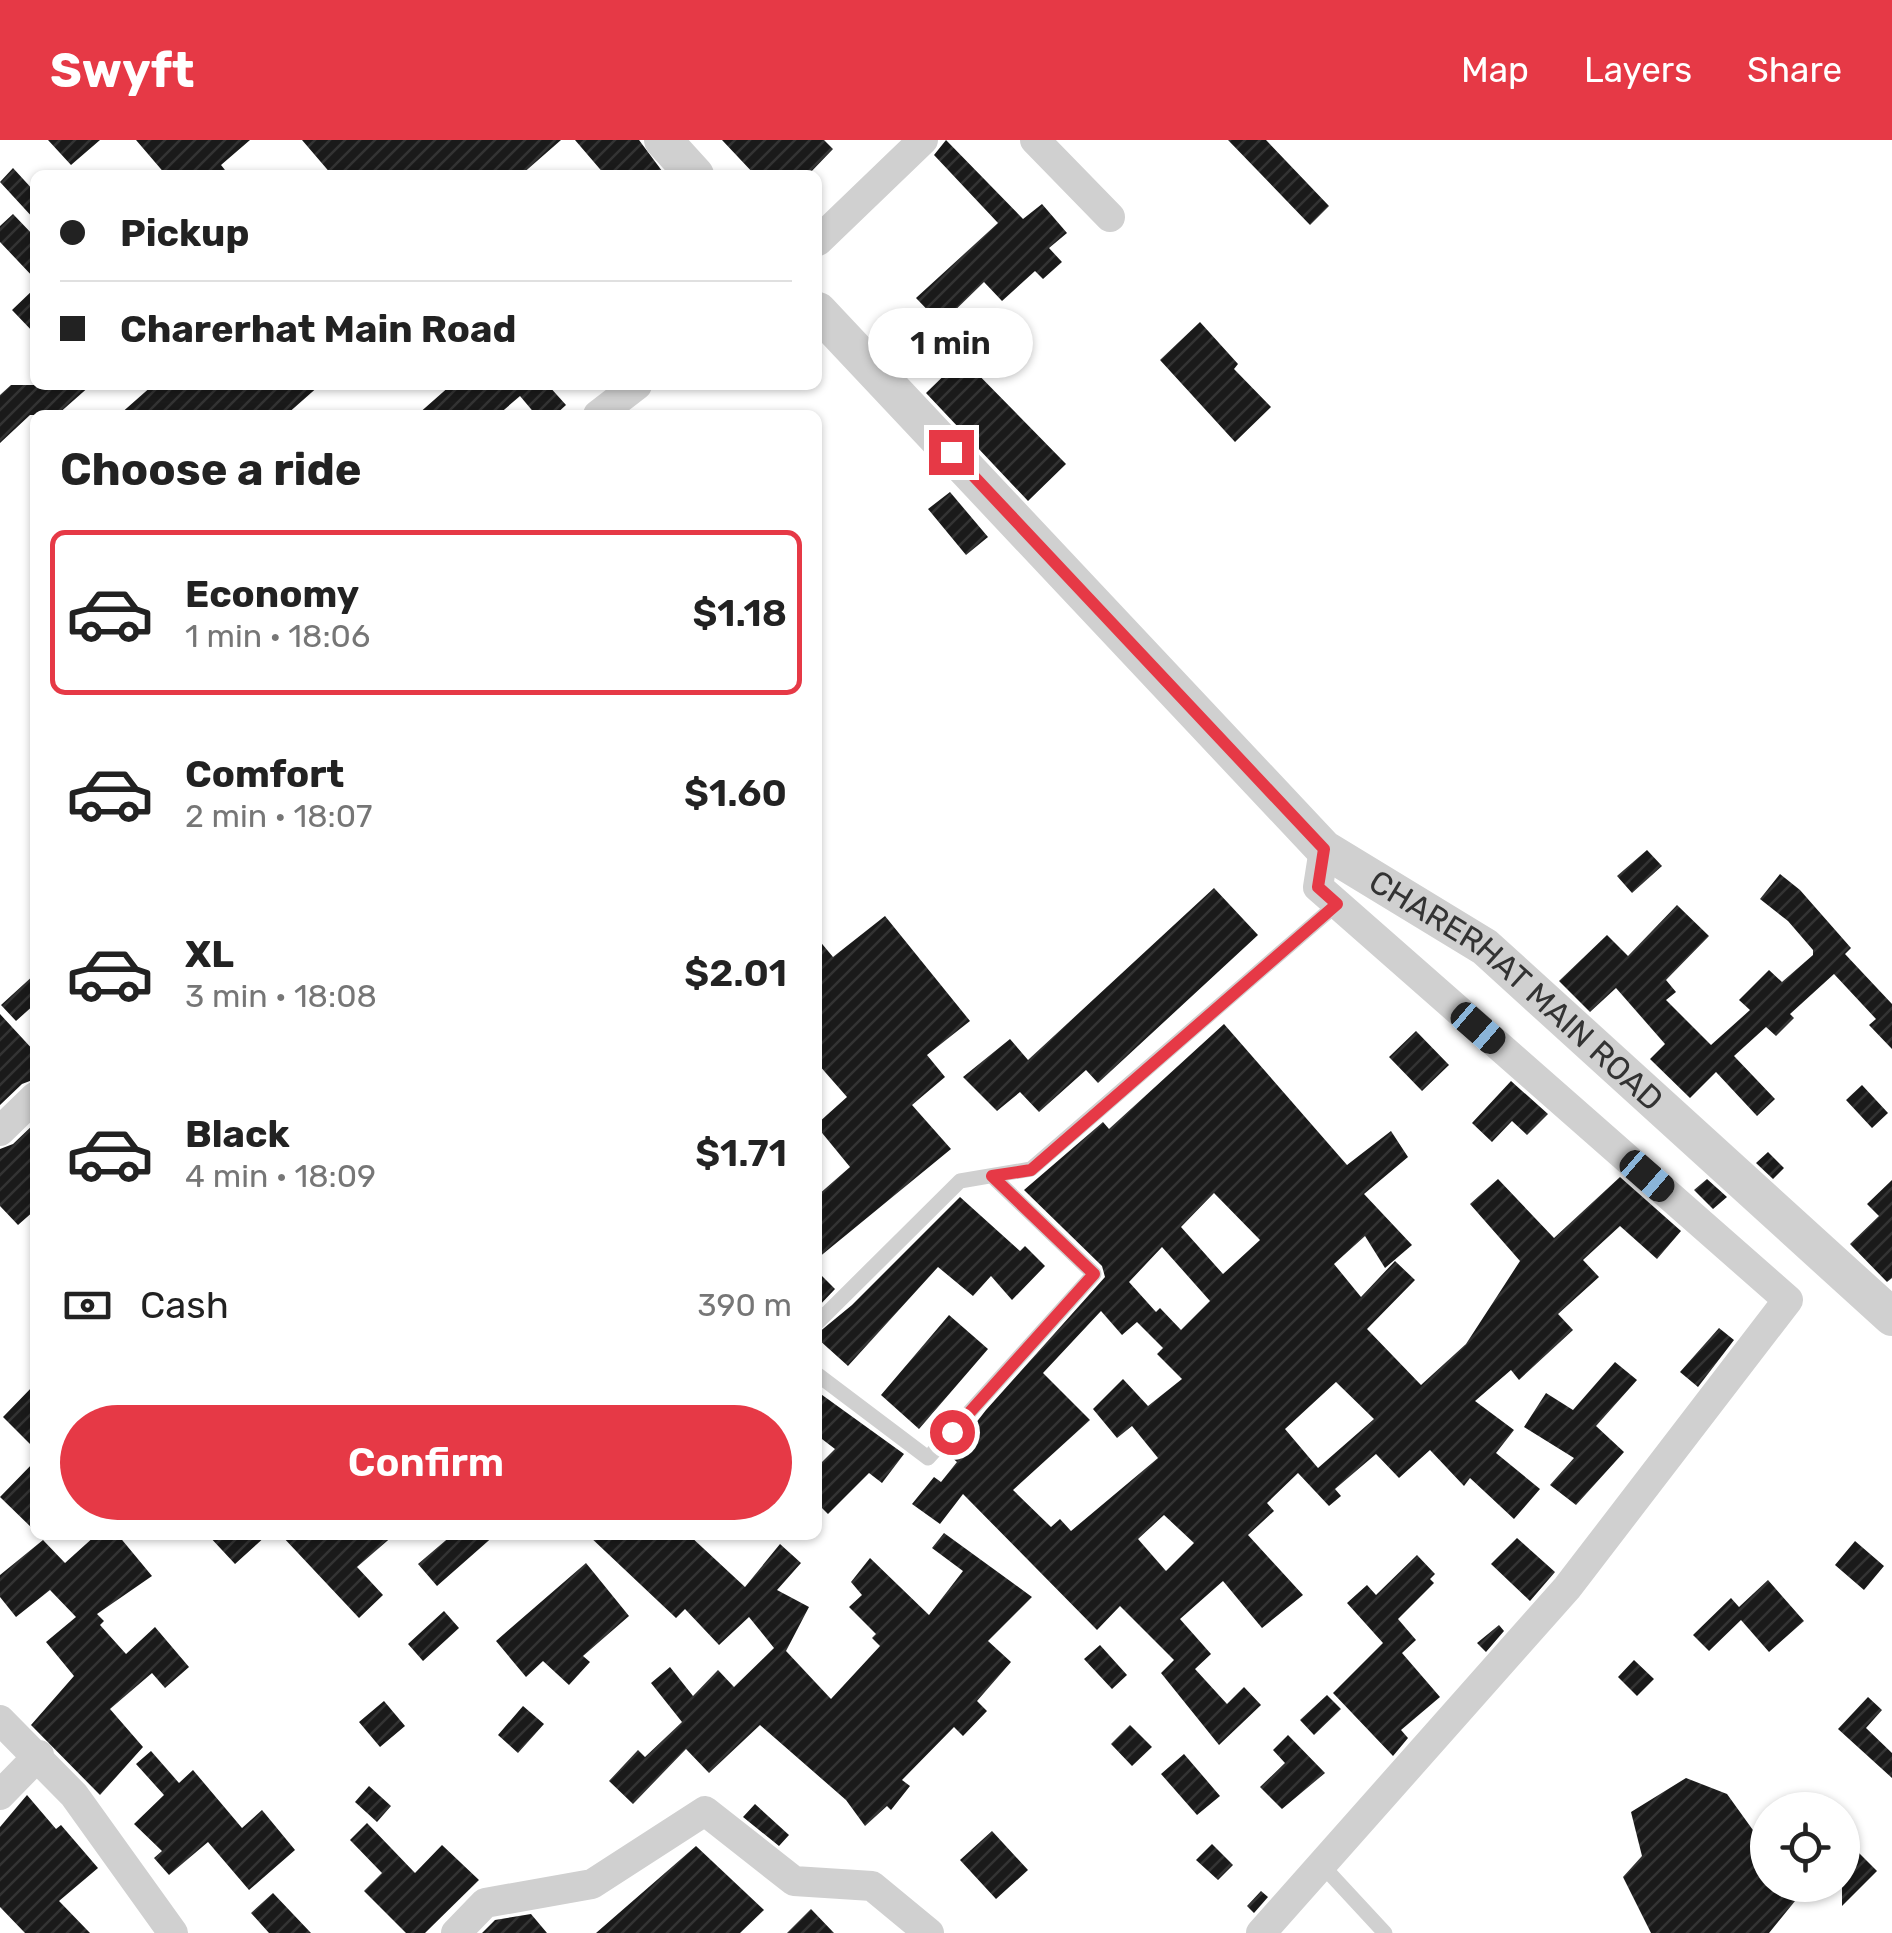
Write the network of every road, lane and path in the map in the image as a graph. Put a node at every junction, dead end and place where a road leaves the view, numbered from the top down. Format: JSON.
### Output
{"nodes":[{"id":1,"x":663,"y":140,"type":"edge"},
{"id":2,"x":923,"y":140,"type":"edge"},
{"id":3,"x":1035,"y":140,"type":"edge"},
{"id":4,"x":690,"y":170,"type":"edge"},
{"id":5,"x":1110,"y":216,"type":"dead end"},
{"id":6,"x":822,"y":236,"type":"edge"},
{"id":7,"x":822,"y":315,"type":"edge"},
{"id":8,"x":630,"y":390,"type":"edge"},
{"id":9,"x":604,"y":410,"type":"edge"},
{"id":10,"x":1324,"y":849,"type":"junction"},
{"id":11,"x":1337,"y":904,"type":"junction"},
{"id":12,"x":30,"y":1103,"type":"edge"},
{"id":13,"x":0,"y":1131,"type":"edge"},
{"id":14,"x":992,"y":1176,"type":"junction"},
{"id":15,"x":1892,"y":1317,"type":"edge"},
{"id":16,"x":822,"y":1318,"type":"edge"},
{"id":17,"x":822,"y":1377,"type":"edge"},
{"id":18,"x":0,"y":1720,"type":"edge"},
{"id":19,"x":38,"y":1755,"type":"junction"},
{"id":20,"x":0,"y":1795,"type":"edge"},
{"id":21,"x":1321,"y":1864,"type":"junction"},
{"id":22,"x":173,"y":1933,"type":"edge"},
{"id":23,"x":456,"y":1933,"type":"edge"},
{"id":24,"x":929,"y":1933,"type":"edge"},
{"id":25,"x":1261,"y":1933,"type":"edge"},
{"id":26,"x":1385,"y":1933,"type":"edge"}],
"edges":[{"from":1,"to":4,"type":"street"},
{"from":2,"to":6,"type":"street"},
{"from":3,"to":5,"type":"street"},
{"from":7,"to":10,"type":"street","name":"CHARERHAT MAIN ROAD"},
{"from":8,"to":9,"type":"street"},
{"from":10,"to":11,"type":"street"},
{"from":10,"to":15,"type":"street","name":"CHARERHAT MAIN ROAD"},
{"from":11,"to":14,"type":"lane"},
{"from":11,"to":21,"type":"street"},
{"from":12,"to":13,"type":"street"},
{"from":14,"to":16,"type":"lane"},
{"from":14,"to":17,"type":"lane"},
{"from":18,"to":19,"type":"street"},
{"from":19,"to":20,"type":"street"},
{"from":19,"to":22,"type":"street"},
{"from":21,"to":25,"type":"street"},
{"from":21,"to":26,"type":"lane"},
{"from":23,"to":24,"type":"street"}]}
